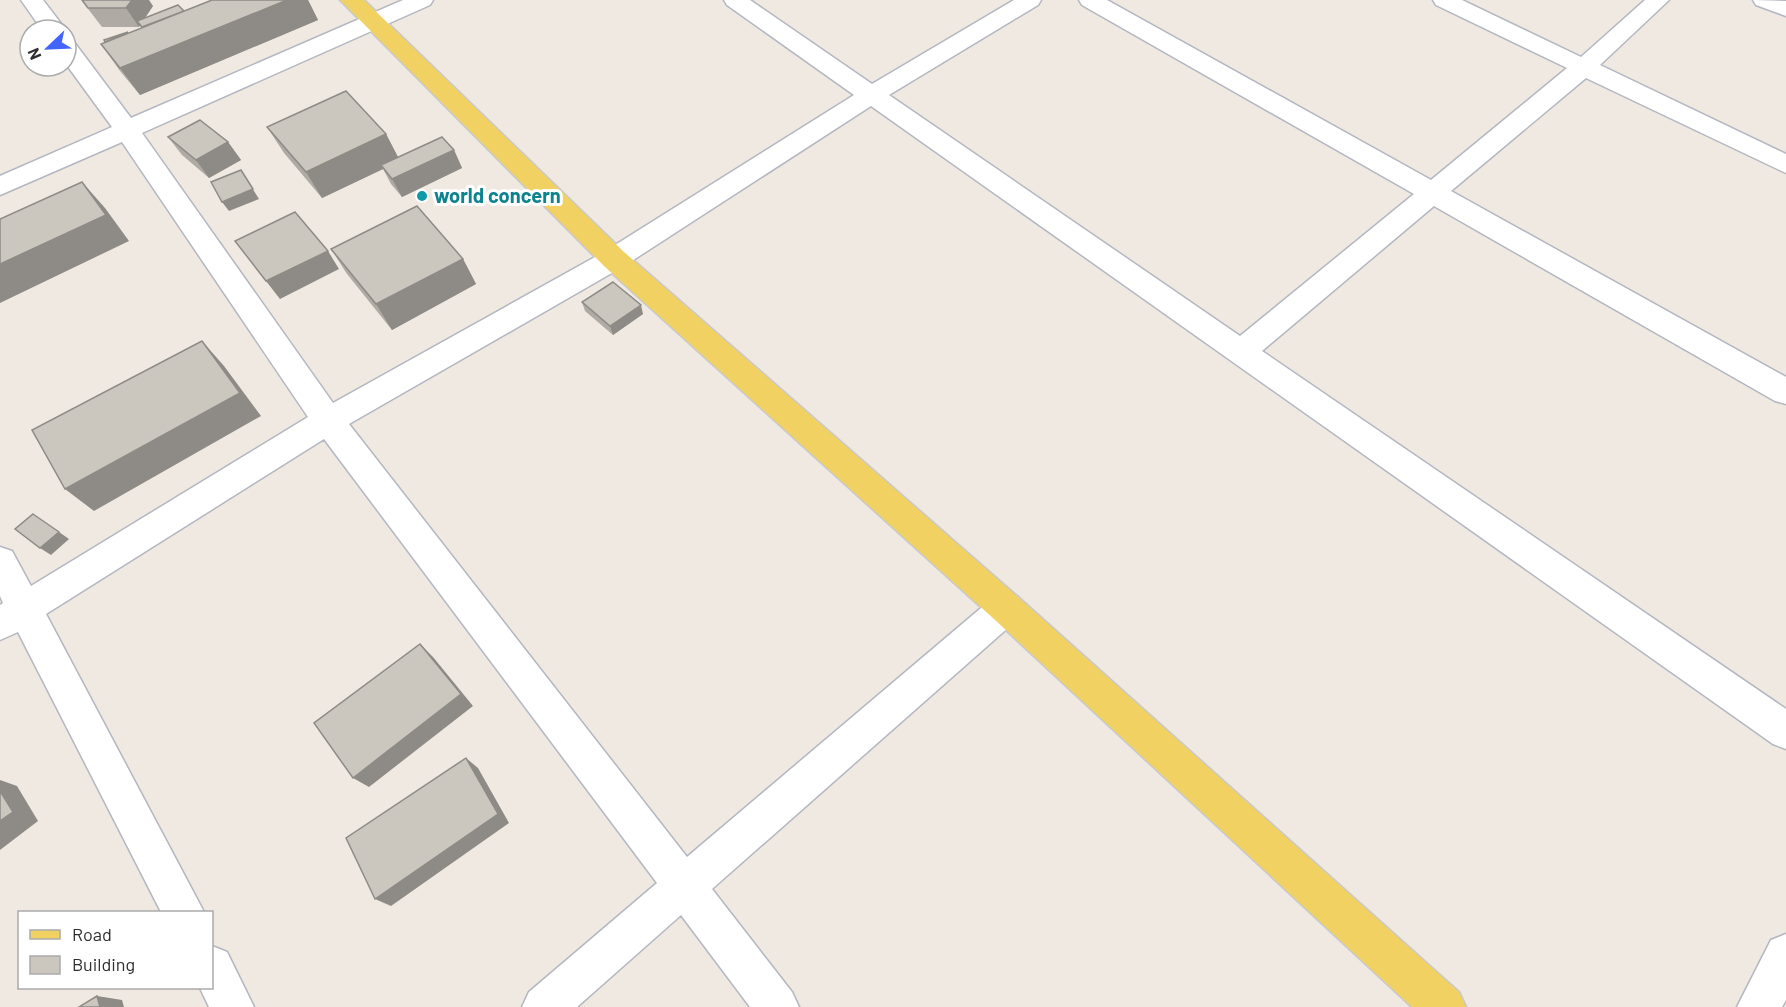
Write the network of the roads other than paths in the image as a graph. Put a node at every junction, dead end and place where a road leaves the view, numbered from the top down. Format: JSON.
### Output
{"nodes":[{"id":1,"x":32,"y":0,"type":"edge"},
{"id":2,"x":422,"y":0,"type":"edge"},
{"id":3,"x":735,"y":0,"type":"edge"},
{"id":4,"x":1030,"y":0,"type":"edge"},
{"id":5,"x":1090,"y":0,"type":"edge"},
{"id":6,"x":1444,"y":0,"type":"edge"},
{"id":7,"x":1658,"y":0,"type":"edge"},
{"id":8,"x":1764,"y":0,"type":"edge"},
{"id":9,"x":1786,"y":9,"type":"edge"},
{"id":10,"x":362,"y":10,"type":"edge"},
{"id":11,"x":45,"y":18,"type":"edge"},
{"id":12,"x":78,"y":63,"type":"edge"},
{"id":13,"x":1584,"y":67,"type":"junction"},
{"id":14,"x":873,"y":94,"type":"junction"},
{"id":15,"x":126,"y":129,"type":"junction"},
{"id":16,"x":1786,"y":164,"type":"edge"},
{"id":17,"x":0,"y":186,"type":"edge"},
{"id":18,"x":1433,"y":193,"type":"junction"},
{"id":19,"x":614,"y":259,"type":"junction"},
{"id":20,"x":1242,"y":351,"type":"junction"},
{"id":21,"x":1786,"y":392,"type":"edge"},
{"id":22,"x":328,"y":421,"type":"junction"},
{"id":23,"x":0,"y":562,"type":"edge"},
{"id":24,"x":1006,"y":608,"type":"junction"},
{"id":25,"x":12,"y":617,"type":"edge"},
{"id":26,"x":1786,"y":731,"type":"edge"},
{"id":27,"x":685,"y":887,"type":"junction"},
{"id":28,"x":182,"y":911,"type":"edge"},
{"id":29,"x":1786,"y":955,"type":"edge"},
{"id":30,"x":213,"y":970,"type":"edge"},
{"id":31,"x":232,"y":1007,"type":"edge"},
{"id":32,"x":544,"y":1007,"type":"edge"},
{"id":33,"x":777,"y":1007,"type":"edge"},
{"id":34,"x":1444,"y":1007,"type":"edge"},
{"id":35,"x":1759,"y":1007,"type":"edge"}],
"edges":[{"from":1,"to":11,"type":"street"},
{"from":2,"to":10,"type":"street"},
{"from":3,"to":14,"type":"street"},
{"from":4,"to":14,"type":"street"},
{"from":5,"to":18,"type":"street"},
{"from":6,"to":13,"type":"street"},
{"from":7,"to":13,"type":"street"},
{"from":8,"to":9,"type":"street"},
{"from":10,"to":15,"type":"street"},
{"from":10,"to":19,"type":"main road"},
{"from":12,"to":15,"type":"street"},
{"from":13,"to":16,"type":"street"},
{"from":13,"to":18,"type":"street"},
{"from":14,"to":19,"type":"street"},
{"from":14,"to":20,"type":"street"},
{"from":15,"to":17,"type":"street"},
{"from":15,"to":22,"type":"street"},
{"from":18,"to":20,"type":"street"},
{"from":18,"to":21,"type":"street"},
{"from":19,"to":22,"type":"street"},
{"from":19,"to":24,"type":"main road"},
{"from":20,"to":26,"type":"street"},
{"from":22,"to":25,"type":"street"},
{"from":22,"to":27,"type":"street"},
{"from":23,"to":25,"type":"street"},
{"from":24,"to":27,"type":"street"},
{"from":24,"to":34,"type":"main road"},
{"from":25,"to":28,"type":"street"},
{"from":27,"to":32,"type":"street"},
{"from":27,"to":33,"type":"street"},
{"from":29,"to":35,"type":"street"},
{"from":30,"to":31,"type":"street"}]}
